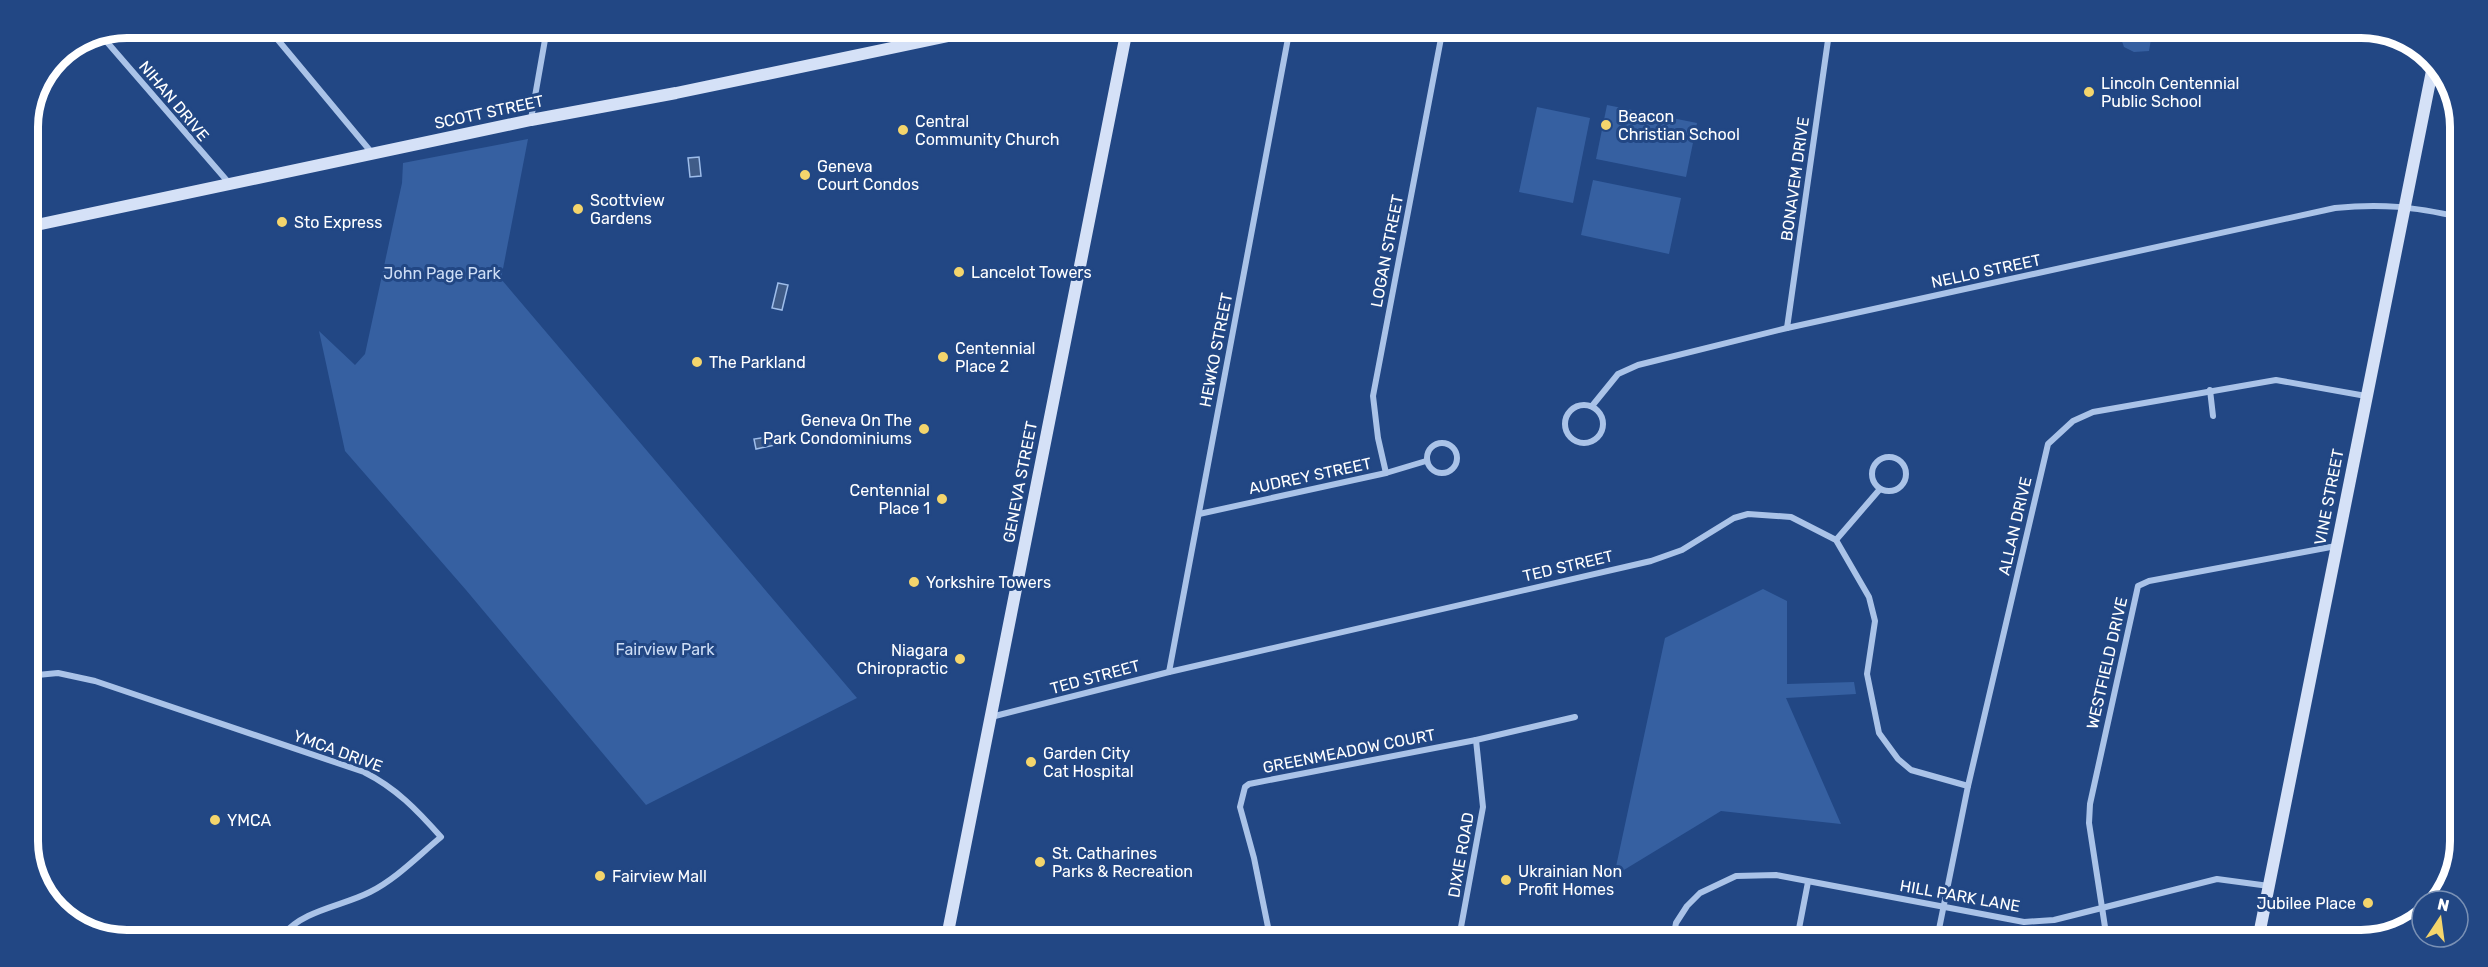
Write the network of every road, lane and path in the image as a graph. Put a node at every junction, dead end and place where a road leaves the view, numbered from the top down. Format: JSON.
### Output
{"nodes":[{"id":1,"x":276,"y":38,"type":"edge"},
{"id":2,"x":545,"y":38,"type":"edge"},
{"id":3,"x":935,"y":38,"type":"edge"},
{"id":4,"x":1125,"y":38,"type":"edge"},
{"id":5,"x":1288,"y":38,"type":"edge"},
{"id":6,"x":1441,"y":38,"type":"edge"},
{"id":7,"x":1828,"y":38,"type":"edge"},
{"id":8,"x":105,"y":40,"type":"edge"},
{"id":9,"x":2432,"y":72,"type":"edge"},
{"id":10,"x":531,"y":120,"type":"junction"},
{"id":11,"x":372,"y":153,"type":"junction"},
{"id":12,"x":229,"y":184,"type":"junction"},
{"id":13,"x":2405,"y":206,"type":"junction"},
{"id":14,"x":2450,"y":215,"type":"edge"},
{"id":15,"x":38,"y":225,"type":"edge"},
{"id":16,"x":1787,"y":328,"type":"junction"},
{"id":17,"x":2210,"y":390,"type":"junction"},
{"id":18,"x":2366,"y":396,"type":"junction"},
{"id":19,"x":1592,"y":406,"type":"junction"},
{"id":20,"x":2213,"y":416,"type":"dead end"},
{"id":21,"x":1426,"y":461,"type":"junction"},
{"id":22,"x":1386,"y":473,"type":"junction"},
{"id":23,"x":1880,"y":489,"type":"junction"},
{"id":24,"x":1199,"y":514,"type":"junction"},
{"id":25,"x":1836,"y":540,"type":"junction"},
{"id":26,"x":2336,"y":546,"type":"junction"},
{"id":27,"x":1169,"y":672,"type":"junction"},
{"id":28,"x":38,"y":675,"type":"edge"},
{"id":29,"x":990,"y":717,"type":"junction"},
{"id":30,"x":1575,"y":717,"type":"dead end"},
{"id":31,"x":1476,"y":740,"type":"junction"},
{"id":32,"x":1968,"y":786,"type":"junction"},
{"id":33,"x":1808,"y":882,"type":"junction"},
{"id":34,"x":2269,"y":886,"type":"junction"},
{"id":35,"x":1944,"y":906,"type":"junction"},
{"id":36,"x":2103,"y":908,"type":"junction"},
{"id":37,"x":287,"y":930,"type":"edge"},
{"id":38,"x":949,"y":930,"type":"edge"},
{"id":39,"x":1269,"y":930,"type":"edge"},
{"id":40,"x":1460,"y":930,"type":"edge"},
{"id":41,"x":1675,"y":930,"type":"edge"},
{"id":42,"x":1799,"y":930,"type":"edge"},
{"id":43,"x":1939,"y":930,"type":"edge"},
{"id":44,"x":2104,"y":930,"type":"edge"},
{"id":45,"x":2260,"y":930,"type":"edge"}],
"edges":[{"from":1,"to":11,"type":"street"},
{"from":2,"to":10,"type":"street"},
{"from":3,"to":10,"type":"main road","name":"SCOTT STREET"},
{"from":4,"to":29,"type":"main road","name":"GENEVA STREET"},
{"from":5,"to":24,"type":"street","name":"HEWKO STREET"},
{"from":6,"to":22,"type":"street","name":"LOGAN STREET"},
{"from":7,"to":16,"type":"street","name":"BONAVEM DRIVE"},
{"from":8,"to":12,"type":"street","name":"NIHAN DRIVE"},
{"from":9,"to":13,"type":"main road","name":"VINE STREET"},
{"from":10,"to":11,"type":"main road","name":"SCOTT STREET"},
{"from":11,"to":12,"type":"main road","name":"SCOTT STREET"},
{"from":12,"to":15,"type":"main road","name":"SCOTT STREET"},
{"from":13,"to":14,"type":"street","name":"NELLO STREET"},
{"from":13,"to":16,"type":"street","name":"NELLO STREET"},
{"from":13,"to":18,"type":"main road","name":"VINE STREET"},
{"from":16,"to":19,"type":"street","name":"NELLO STREET"},
{"from":17,"to":18,"type":"street","name":"ALLAN DRIVE"},
{"from":17,"to":20,"type":"street"},
{"from":17,"to":32,"type":"street","name":"ALLAN DRIVE"},
{"from":18,"to":26,"type":"main road","name":"VINE STREET"},
{"from":19,"to":19,"type":"street"},
{"from":21,"to":21,"type":"street"},
{"from":21,"to":22,"type":"street","name":"AUDREY STREET"},
{"from":22,"to":24,"type":"street","name":"AUDREY STREET"},
{"from":23,"to":23,"type":"street"},
{"from":23,"to":25,"type":"street"},
{"from":24,"to":27,"type":"street","name":"HEWKO STREET"},
{"from":25,"to":27,"type":"street","name":"TED STREET"},
{"from":25,"to":32,"type":"street"},
{"from":26,"to":34,"type":"main road","name":"VINE STREET"},
{"from":26,"to":36,"type":"street","name":"WESTFIELD DRIVE"},
{"from":27,"to":29,"type":"street","name":"TED STREET"},
{"from":28,"to":37,"type":"street","name":"YMCA DRIVE"},
{"from":29,"to":38,"type":"main road","name":"GENEVA STREET"},
{"from":30,"to":31,"type":"street","name":"GREENMEADOW COURT"},
{"from":31,"to":39,"type":"street","name":"GREENMEADOW COURT"},
{"from":31,"to":40,"type":"street","name":"DIXIE ROAD"},
{"from":32,"to":35,"type":"street","name":"ALLAN DRIVE"},
{"from":33,"to":35,"type":"street","name":"HILL PARK LANE"},
{"from":33,"to":41,"type":"street","name":"HILL PARK LANE"},
{"from":33,"to":42,"type":"street"},
{"from":34,"to":36,"type":"street","name":"HILL PARK LANE"},
{"from":34,"to":45,"type":"main road","name":"VINE STREET"},
{"from":35,"to":36,"type":"street","name":"HILL PARK LANE"},
{"from":35,"to":43,"type":"street","name":"ALLAN DRIVE"},
{"from":36,"to":44,"type":"street"}]}
